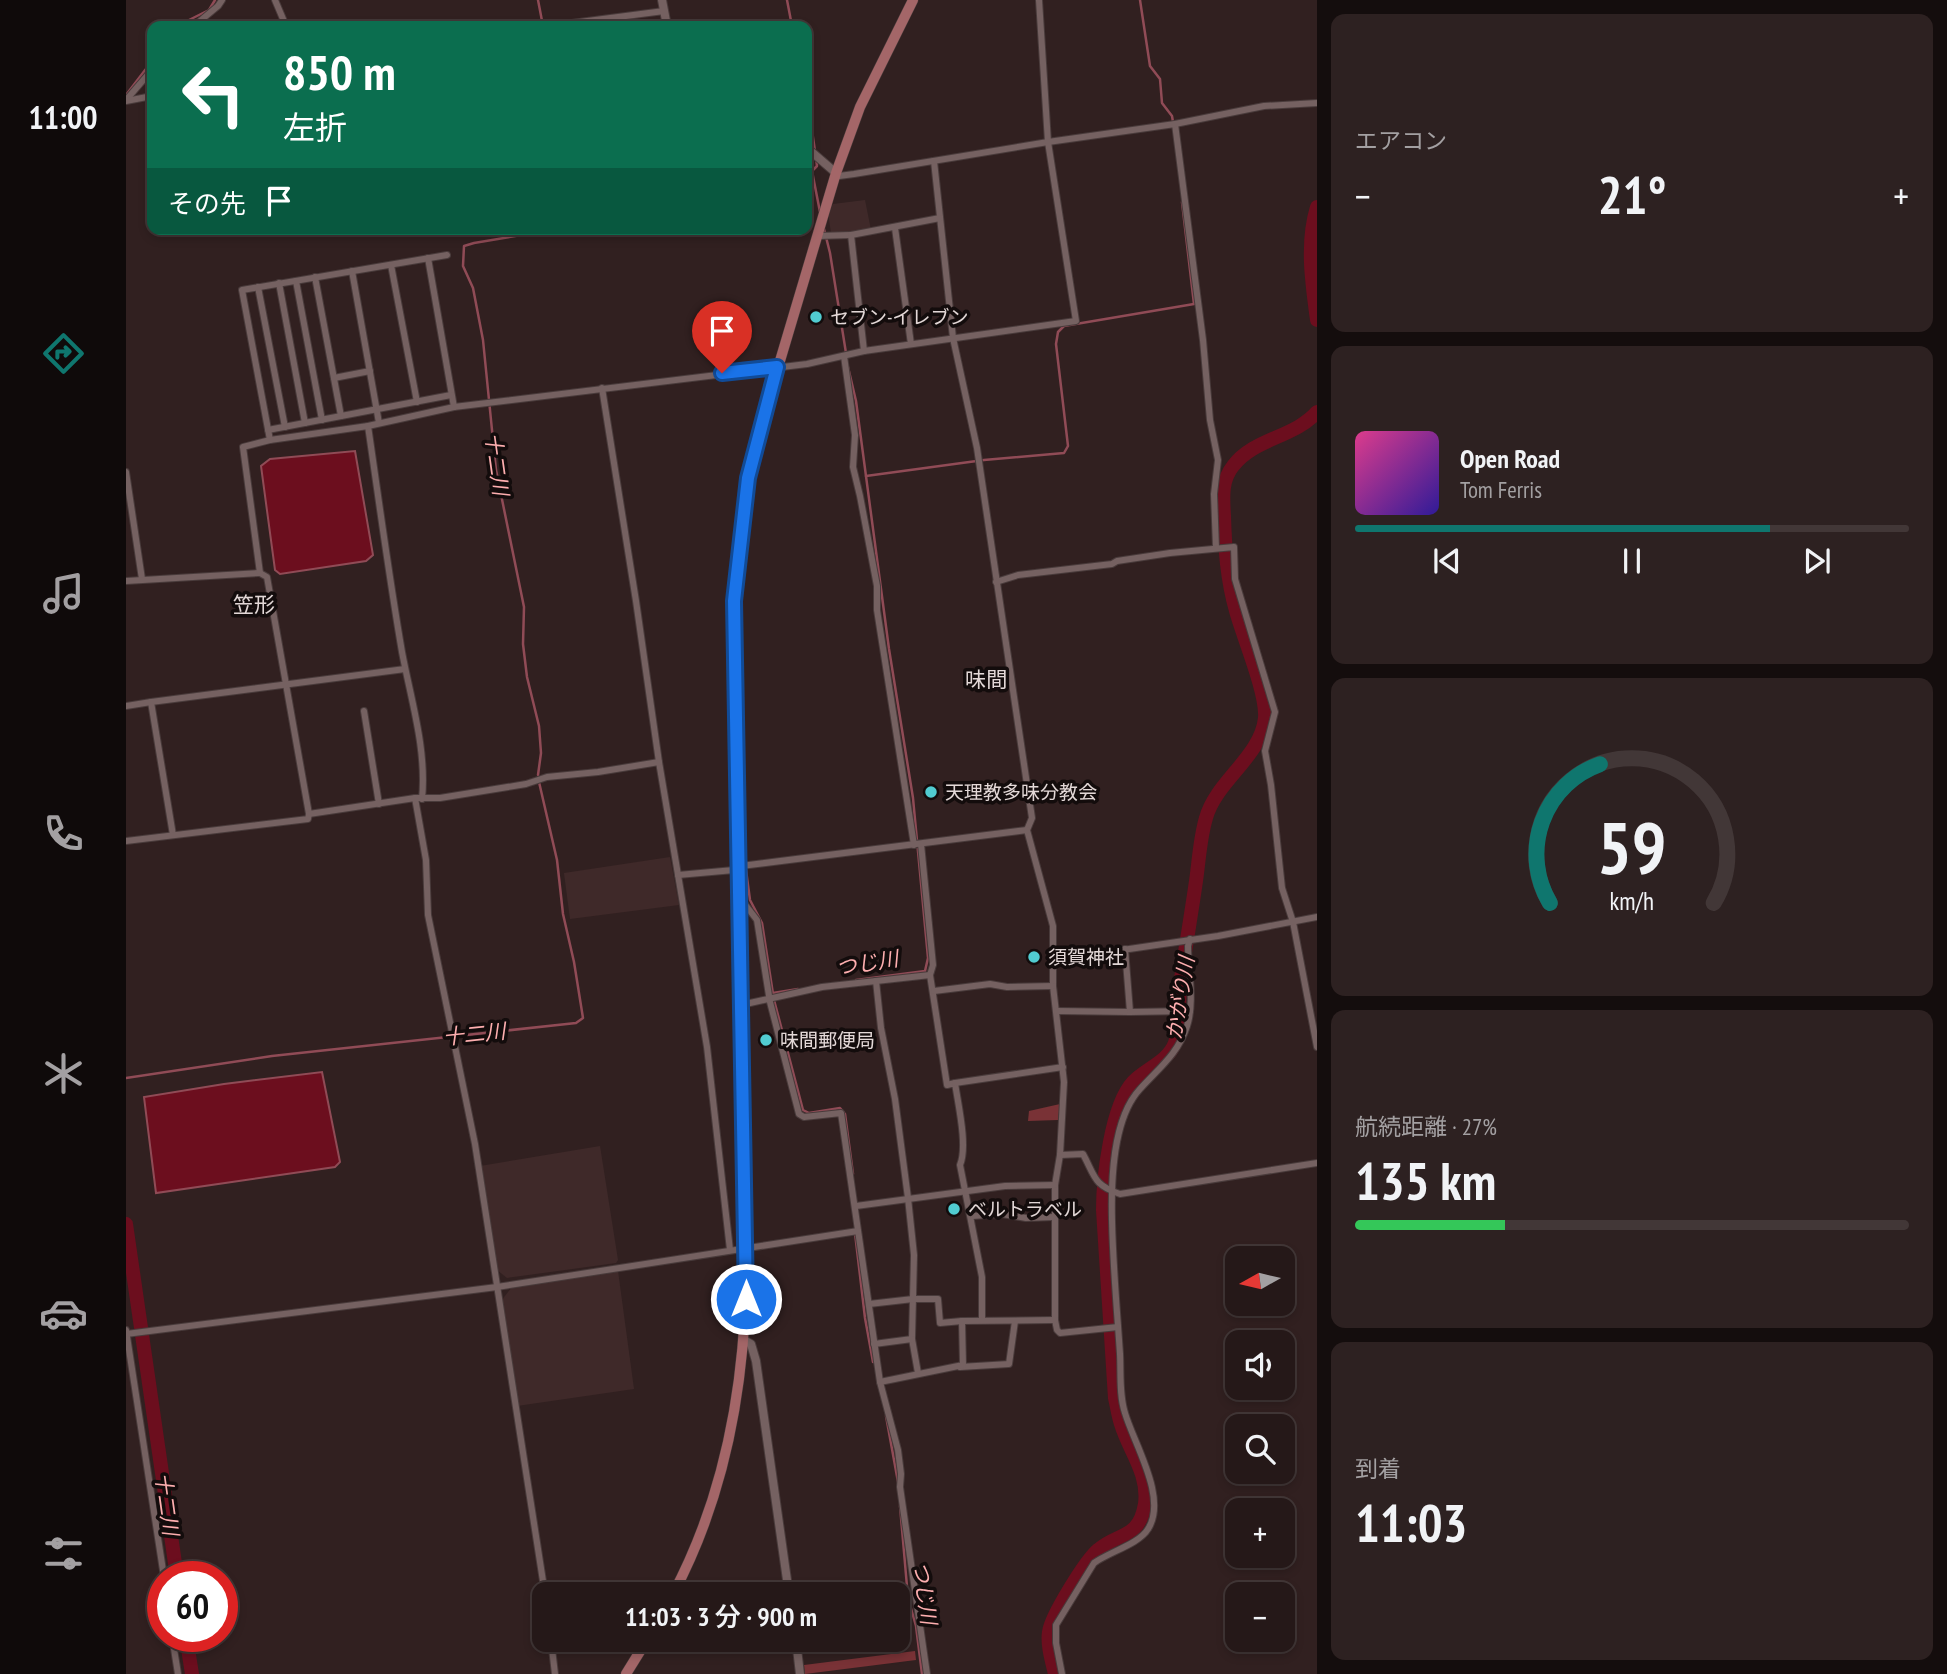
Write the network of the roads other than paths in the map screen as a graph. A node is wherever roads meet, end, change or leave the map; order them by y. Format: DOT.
graph roads {
  1 [pos="222,0"];
  2 [pos="275,0"];
  3 [pos="662,0"];
  4 [pos="913,0"];
  5 [pos="1039,0"];
  6 [pos="664,10"];
  7 [pos="200,21"];
  8 [pos="284,21"];
  9 [pos="585,21"];
  10 [pos="666,21"];
  11 [pos="147,76"];
  12 [pos="147,97"];
  13 [pos="126,100"];
  14 [pos="1317,103"];
  15 [pos="1175,124"];
  16 [pos="1048,142"];
  17 [pos="812,152"];
  18 [pos="934,161"];
  19 [pos="836,173"];
  20 [pos="940,218"];
  21 [pos="895,228"];
  22 [pos="851,235"];
  23 [pos="824,237"];
  24 [pos="447,255"];
  25 [pos="428,258"];
  26 [pos="391,265"];
  27 [pos="352,271"];
  28 [pos="315,277"];
  29 [pos="296,281"];
  30 [pos="279,284"];
  31 [pos="258,287"];
  32 [pos="953,338"];
  33 [pos="911,344"];
  34 [pos="864,351"];
  35 [pos="844,356"];
  36 [pos="777,367"];
  37 [pos="370,371"];
  38 [pos="334,378"];
  39 [pos="602,388"];
  40 [pos="451,395"];
  41 [pos="417,402"];
  42 [pos="454,407"];
  43 [pos="377,409"];
  44 [pos="341,416"];
  45 [pos="322,420"];
  46 [pos="305,423"];
  47 [pos="379,423"];
  48 [pos="368,426"];
  49 [pos="285,427"];
  50 [pos="268,430"];
  51 [pos="270,440"];
  52 [pos="126,472"];
  53 [pos="1216,548"];
  54 [pos="260,573"];
  55 [pos="142,579"];
  56 [pos="126,581"];
  57 [pos="996,582"];
  58 [pos="405,669"];
  59 [pos="285,684"];
  60 [pos="151,702"];
  61 [pos="126,706"];
  62 [pos="364,711"];
  63 [pos="659,762"];
  64 [pos="418,799"];
  65 [pos="379,804"];
  66 [pos="309,814"];
  67 [pos="1027,830"];
  68 [pos="173,835"];
  69 [pos="126,841"];
  70 [pos="917,844"];
  71 [pos="738,868"];
  72 [pos="678,875"];
  73 [pos="738,897"];
  74 [pos="1317,916"];
  75 [pos="1293,922"];
  76 [pos="1190,939"];
  77 [pos="1125,949"];
  78 [pos="1054,960"];
  79 [pos="930,975"];
  80 [pos="876,981"];
  81 [pos="1053,986"];
  82 [pos="934,991"];
  83 [pos="769,999"];
  84 [pos="741,1005"];
  85 [pos="1057,1011"];
  86 [pos="1190,1011"];
  87 [pos="1130,1012"];
  88 [pos="1317,1047"];
  89 [pos="1063,1067"];
  90 [pos="955,1083"];
  91 [pos="1060,1155"];
  92 [pos="1317,1163"];
  93 [pos="1055,1185"];
  94 [pos="1113,1191"];
  95 [pos="965,1192"];
  96 [pos="908,1198"];
  97 [pos="856,1206"];
  98 [pos="972,1216"];
  99 [pos="1054,1217"];
  100 [pos="858,1231"];
  101 [pos="745,1248"];
  102 [pos="730,1250"];
  103 [pos="497,1287"];
  104 [pos="913,1299"];
  105 [pos="869,1304"];
  106 [pos="982,1320"];
  107 [pos="1055,1320"];
  108 [pos="962,1321"];
  109 [pos="1015,1321"];
  110 [pos="1118,1327"];
  111 [pos="126,1332"];
  112 [pos="912,1339"];
  113 [pos="744,1340"];
  114 [pos="874,1344"];
  115 [pos="957,1367"];
  116 [pos="918,1373"];
  117 [pos="880,1382"];
  118 [pos="162,1561"];
  119 [pos="543,1582"];
  120 [pos="678,1582"];
  121 [pos="787,1582"];
  122 [pos="175,1652"];
  123 [pos="552,1652"];
  124 [pos="640,1652"];
  125 [pos="797,1652"];
  126 [pos="178,1674"];
  127 [pos="555,1674"];
  128 [pos="626,1674"];
  129 [pos="800,1674"];
  130 [pos="927,1674"];
  131 [pos="1062,1674"];
  1 -- 7 [label="street"];
  2 -- 8 [label="street"];
  3 -- 6 [label="street"];
  4 -- 19 [label="main road"];
  5 -- 16 [label="street"];
  6 -- 9 [label="street"];
  6 -- 10 [label="street"];
  11 -- 13 [label="street"];
  12 -- 13 [label="street"];
  14 -- 15 [label="street"];
  15 -- 16 [label="street"];
  15 -- 53 [label="street"];
  16 -- 18 [label="street"];
  16 -- 32 [label="street"];
  17 -- 19 [label="street"];
  18 -- 19 [label="street"];
  18 -- 20 [label="street"];
  19 -- 23 [label="main road"];
  20 -- 21 [label="street"];
  20 -- 32 [label="street"];
  21 -- 22 [label="street"];
  21 -- 33 [label="street"];
  22 -- 23 [label="street"];
  22 -- 34 [label="street"];
  23 -- 36 [label="main road"];
  24 -- 25 [label="street"];
  25 -- 26 [label="street"];
  25 -- 40 [label="street"];
  26 -- 27 [label="street"];
  26 -- 41 [label="street"];
  27 -- 28 [label="street"];
  27 -- 37 [label="street"];
  28 -- 29 [label="street"];
  28 -- 38 [label="street"];
  29 -- 30 [label="street"];
  29 -- 45 [label="street"];
  30 -- 31 [label="street"];
  30 -- 46 [label="street"];
  31 -- 49 [label="street"];
  31 -- 50 [label="street"];
  32 -- 33 [label="street"];
  32 -- 57 [label="street"];
  33 -- 34 [label="street"];
  34 -- 35 [label="street"];
  35 -- 36 [label="street"];
  35 -- 70 [label="street"];
  36 -- 39 [label="street"];
  36 -- 71 [label="main road"];
  37 -- 38 [label="street"];
  37 -- 43 [label="street"];
  38 -- 44 [label="street"];
  39 -- 42 [label="street"];
  39 -- 63 [label="street"];
  40 -- 41 [label="street"];
  40 -- 42 [label="street"];
  41 -- 43 [label="street"];
  42 -- 47 [label="street"];
  43 -- 44 [label="street"];
  43 -- 47 [label="street"];
  44 -- 45 [label="street"];
  45 -- 46 [label="street"];
  46 -- 49 [label="street"];
  47 -- 48 [label="street"];
  48 -- 51 [label="street"];
  48 -- 58 [label="street"];
  49 -- 50 [label="street"];
  50 -- 51 [label="street"];
  51 -- 54 [label="street"];
  52 -- 55 [label="street"];
  53 -- 57 [label="street"];
  53 -- 75 [label="street"];
  54 -- 55 [label="street"];
  54 -- 59 [label="street"];
  55 -- 56 [label="street"];
  57 -- 67 [label="street"];
  58 -- 59 [label="street"];
  58 -- 64 [label="street"];
  59 -- 60 [label="street"];
  59 -- 66 [label="street"];
  60 -- 61 [label="street"];
  60 -- 68 [label="street"];
  62 -- 65 [label="street"];
  63 -- 64 [label="street"];
  63 -- 72 [label="street"];
  64 -- 65 [label="street"];
  64 -- 103 [label="street"];
  65 -- 66 [label="street"];
  66 -- 68 [label="street"];
  67 -- 70 [label="street"];
  67 -- 78 [label="street"];
  68 -- 69 [label="street"];
  70 -- 71 [label="street"];
  70 -- 79 [label="street"];
  71 -- 72 [label="street"];
  71 -- 73 [label="main road"];
  72 -- 102 [label="street"];
  73 -- 83 [label="street"];
  73 -- 84 [label="main road"];
  74 -- 75 [label="street"];
  75 -- 76 [label="street"];
  75 -- 88 [label="street"];
  76 -- 77 [label="street"];
  76 -- 86 [label="street"];
  77 -- 78 [label="street"];
  77 -- 87 [label="street"];
  78 -- 81 [label="street"];
  79 -- 80 [label="street"];
  79 -- 82 [label="street"];
  80 -- 83 [label="street"];
  80 -- 96 [label="street"];
  81 -- 82 [label="street"];
  81 -- 85 [label="street"];
  82 -- 90 [label="street"];
  83 -- 84 [label="street"];
  83 -- 97 [label="street"];
  84 -- 101 [label="main road"];
  85 -- 87 [label="street"];
  85 -- 89 [label="street"];
  86 -- 87 [label="street"];
  86 -- 94 [label="street"];
  89 -- 90 [label="street"];
  89 -- 91 [label="street"];
  90 -- 95 [label="street"];
  91 -- 93 [label="street"];
  91 -- 94 [label="street"];
  92 -- 94 [label="street"];
  93 -- 95 [label="street"];
  93 -- 99 [label="street"];
  94 -- 110 [label="street"];
  95 -- 96 [label="street"];
  95 -- 98 [label="street"];
  96 -- 97 [label="street"];
  96 -- 104 [label="street"];
  97 -- 100 [label="street"];
  98 -- 99 [label="street"];
  98 -- 106 [label="street"];
  99 -- 107 [label="street"];
  100 -- 101 [label="street"];
  100 -- 105 [label="street"];
  101 -- 102 [label="street"];
  101 -- 113 [label="main road"];
  102 -- 103 [label="street"];
  103 -- 111 [label="street"];
  103 -- 119 [label="street"];
  104 -- 105 [label="street"];
  104 -- 108 [label="street"];
  104 -- 112 [label="street"];
  105 -- 114 [label="street"];
  106 -- 108 [label="street"];
  106 -- 109 [label="street"];
  107 -- 109 [label="street"];
  107 -- 110 [label="street"];
  108 -- 115 [label="street"];
  109 -- 115 [label="street"];
  110 -- 131 [label="street"];
  111 -- 118 [label="street"];
  112 -- 114 [label="street"];
  112 -- 116 [label="street"];
  113 -- 120 [label="main road"];
  113 -- 121 [label="street"];
  114 -- 117 [label="street"];
  115 -- 116 [label="street"];
  116 -- 117 [label="street"];
  117 -- 130 [label="street"];
  122 -- 126 [label="street"];
  123 -- 127 [label="street"];
  124 -- 128 [label="main road"];
  125 -- 129 [label="street"];
}
